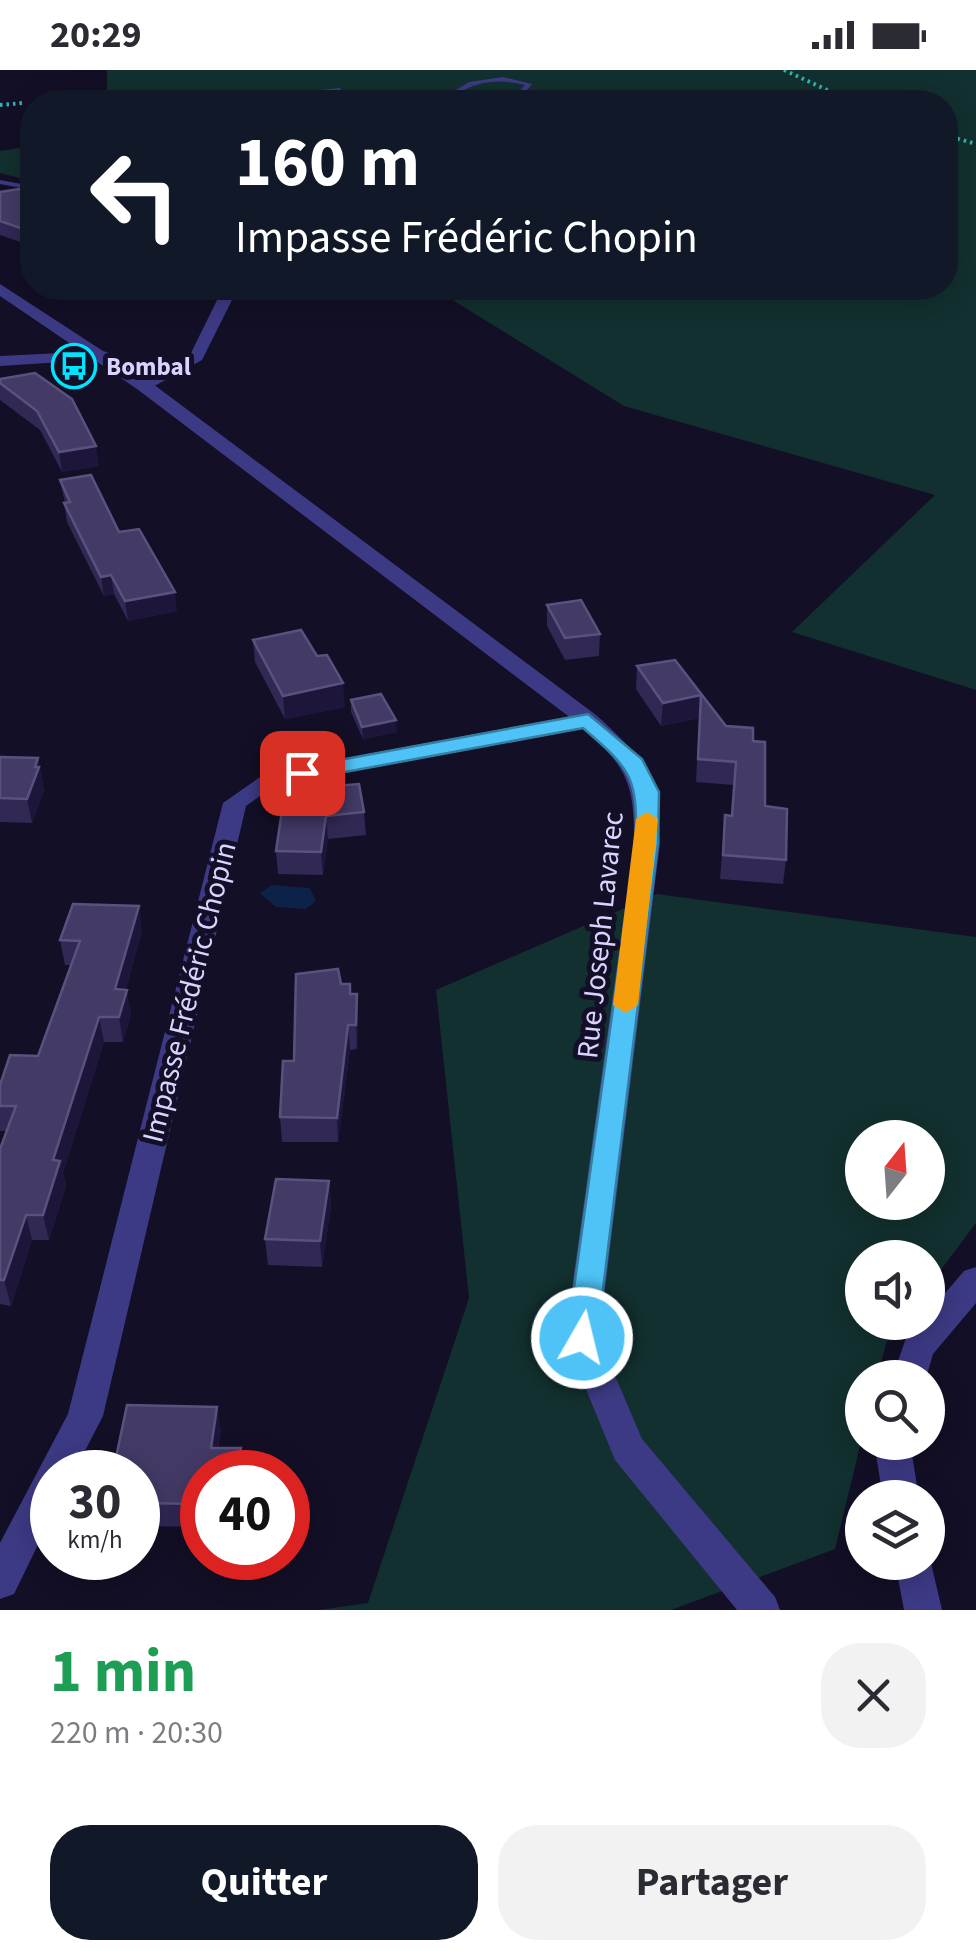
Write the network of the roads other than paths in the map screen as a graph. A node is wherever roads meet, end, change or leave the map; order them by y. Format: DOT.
graph roads {
  1 [pos="457,90"];
  2 [pos="524,90"];
  3 [pos="0,290"];
  4 [pos="226,300"];
  5 [pos="103,356"];
  6 [pos="0,361"];
  7 [pos="144,385"];
  8 [pos="588,720"];
  9 [pos="976,1280"];
  10 [pos="915,1360"];
  11 [pos="68,1450"];
  12 [pos="30,1523"];
  13 [pos="917,1580"];
  14 [pos="0,1581"];
  15 [pos="760,1610"];
  16 [pos="923,1610"];
  1 -- 2 [label="lane"];
  3 -- 5 [label="street, Rue Joseph Lavarec"];
  4 -- 7 [label="street"];
  5 -- 6 [label="street"];
  5 -- 7 [label="street, Rue Joseph Lavarec"];
  7 -- 8 [label="street, Rue Joseph Lavarec"];
  8 -- 11 [label="street, Impasse Frédéric Chopin"];
  8 -- 15 [label="street, Rue Joseph Lavarec"];
  9 -- 10 [label="street"];
  12 -- 14 [label="street"];
  13 -- 16 [label="street"];
}
